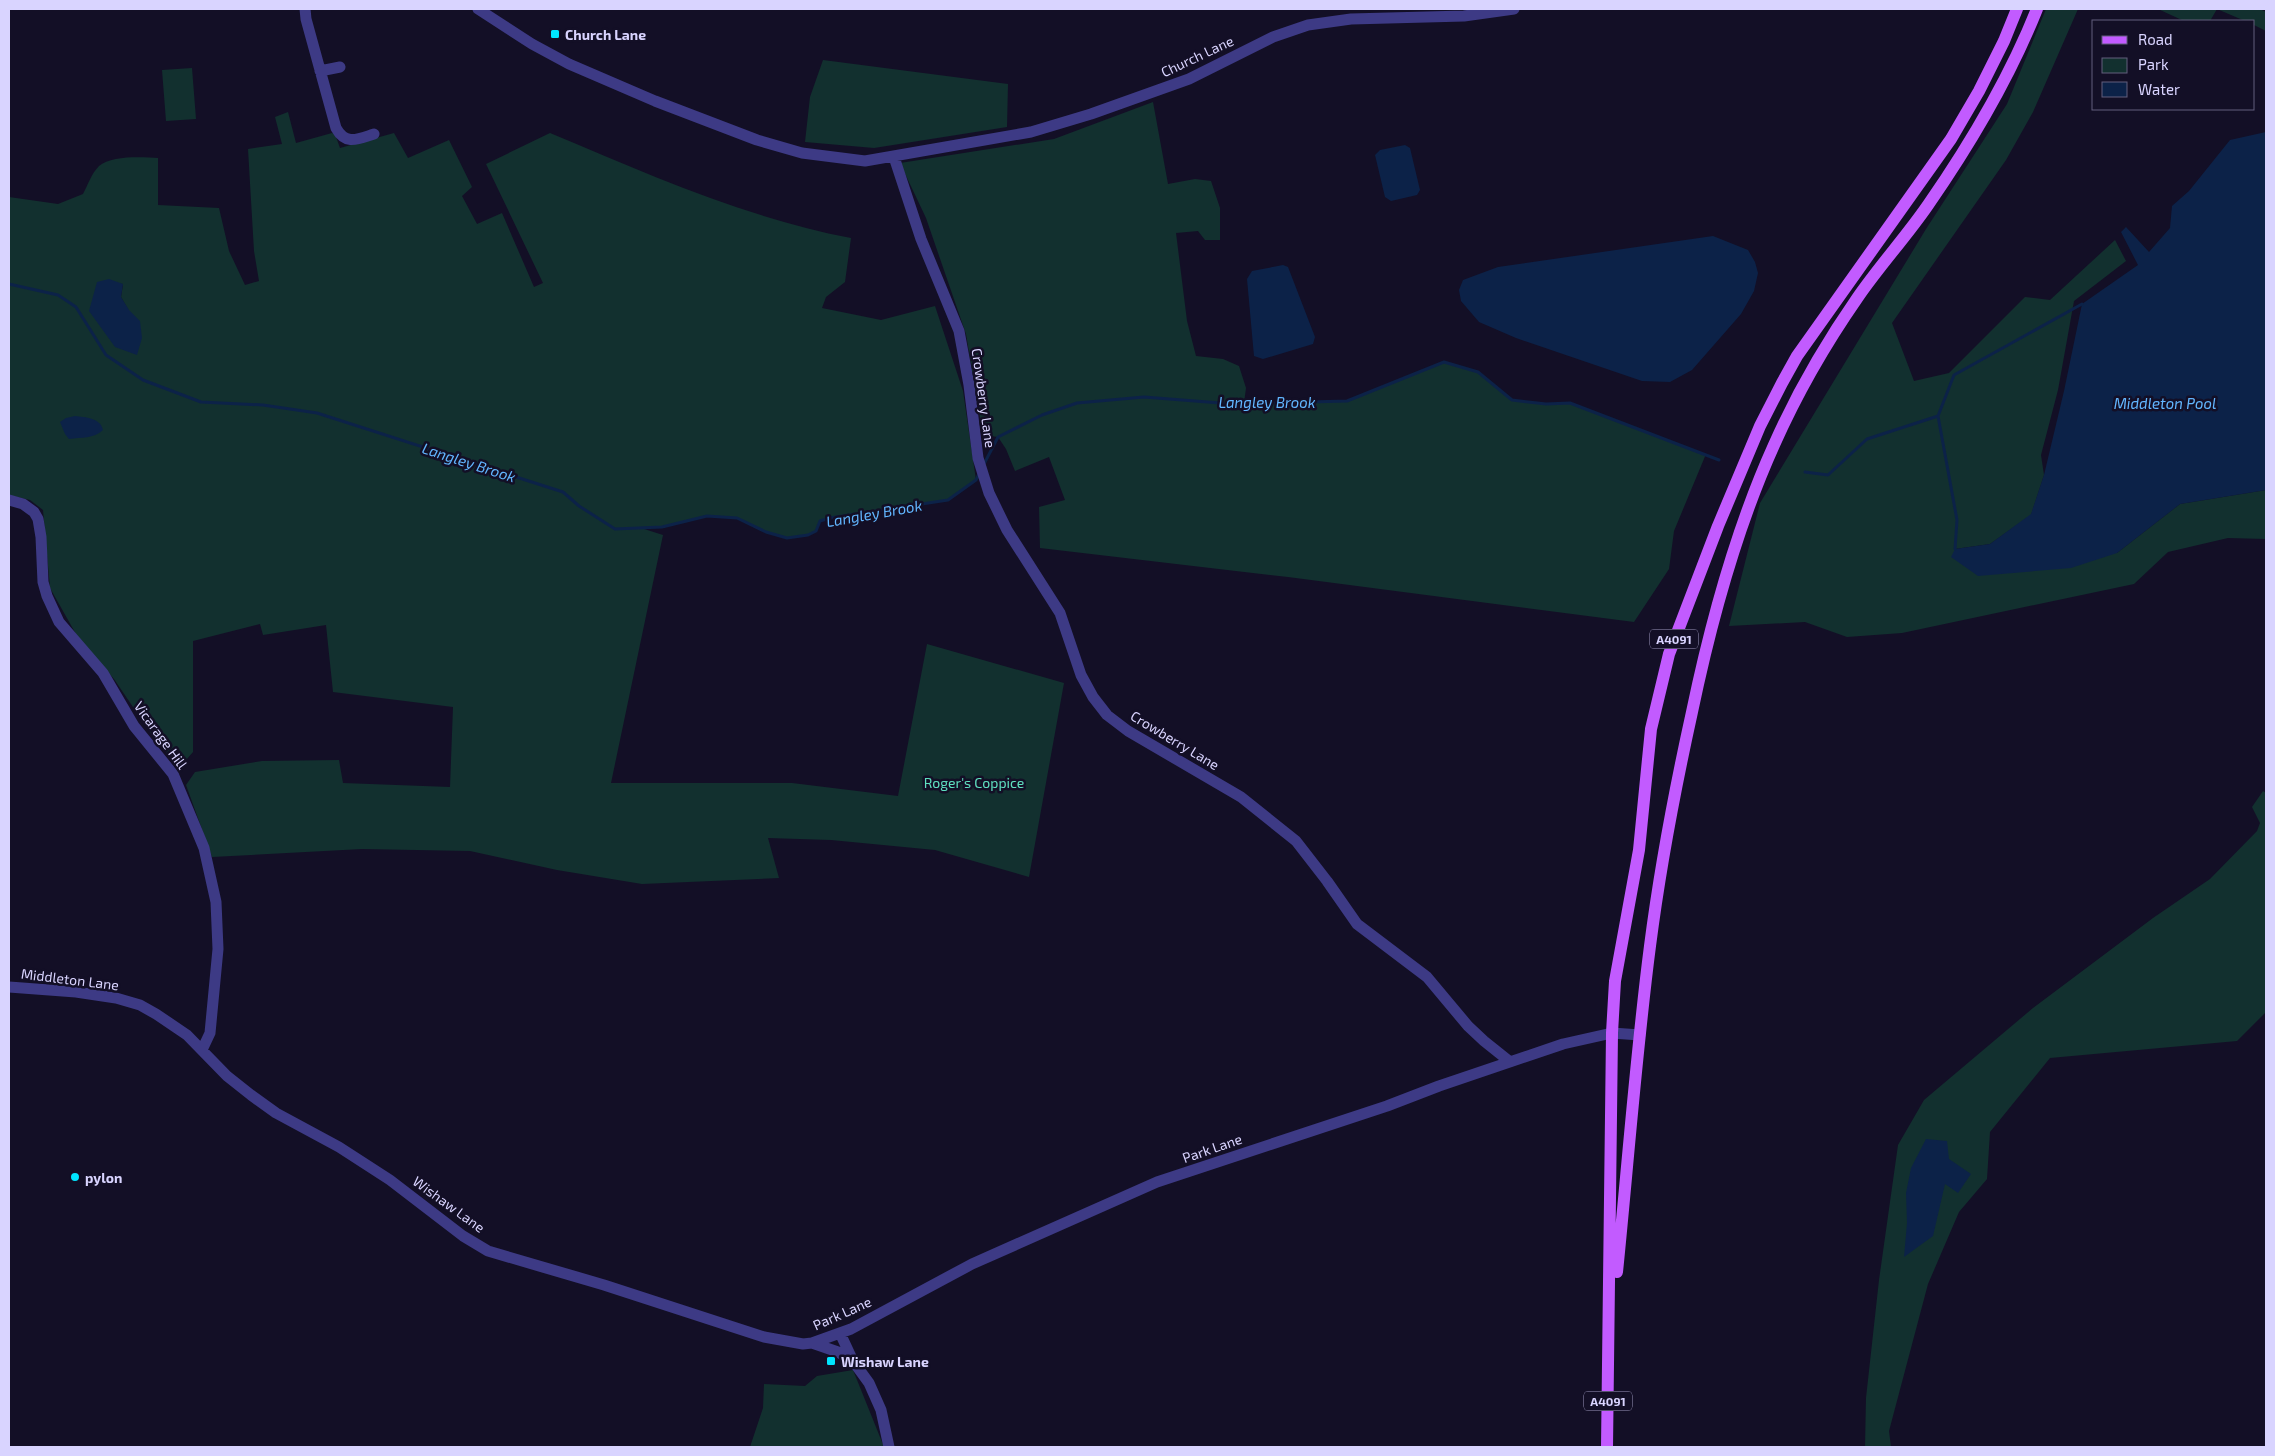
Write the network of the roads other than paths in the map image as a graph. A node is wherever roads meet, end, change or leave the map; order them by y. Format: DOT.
graph roads {
  1 [pos="305,9"];
  2 [pos="478,9"];
  3 [pos="1514,9"];
  4 [pos="2017,9"];
  5 [pos="2037,9"];
  6 [pos="340,67"];
  7 [pos="320,72"];
  8 [pos="374,134"];
  9 [pos="894,157"];
  10 [pos="9,500"];
  11 [pos="9,987"];
  12 [pos="1612,1033"];
  13 [pos="1640,1035"];
  14 [pos="202,1050"];
  15 [pos="1509,1061"];
  16 [pos="840,1333"];
  17 [pos="812,1343"];
  18 [pos="1609,1354"];
  19 [pos="853,1361"];
  20 [pos="889,1447"];
  21 [pos="1607,1447"];
  1 -- 7 [label="street"];
  2 -- 9 [label="street, Church Lane"];
  3 -- 9 [label="street, Church Lane"];
  4 -- 12 [label="main road, A4091"];
  5 -- 13 [label="main road, A4091"];
  6 -- 7 [label="street"];
  7 -- 8 [label="street"];
  9 -- 15 [label="street, Crowberry Lane"];
  10 -- 14 [label="street, Vicarage Hill"];
  11 -- 14 [label="street, Middleton Lane"];
  12 -- 13 [label="street, Park Lane"];
  12 -- 15 [label="street, Park Lane"];
  12 -- 18 [label="main road, A4091"];
  13 -- 18 [label="main road, A4091"];
  14 -- 17 [label="street, Wishaw Lane"];
  15 -- 16 [label="street, Park Lane"];
  16 -- 17 [label="street, Park Lane"];
  16 -- 19 [label="street, Wishaw Lane"];
  17 -- 19 [label="street, Wishaw Lane"];
  18 -- 21 [label="main road, A4091"];
  19 -- 20 [label="street, Wishaw Lane"];
}
